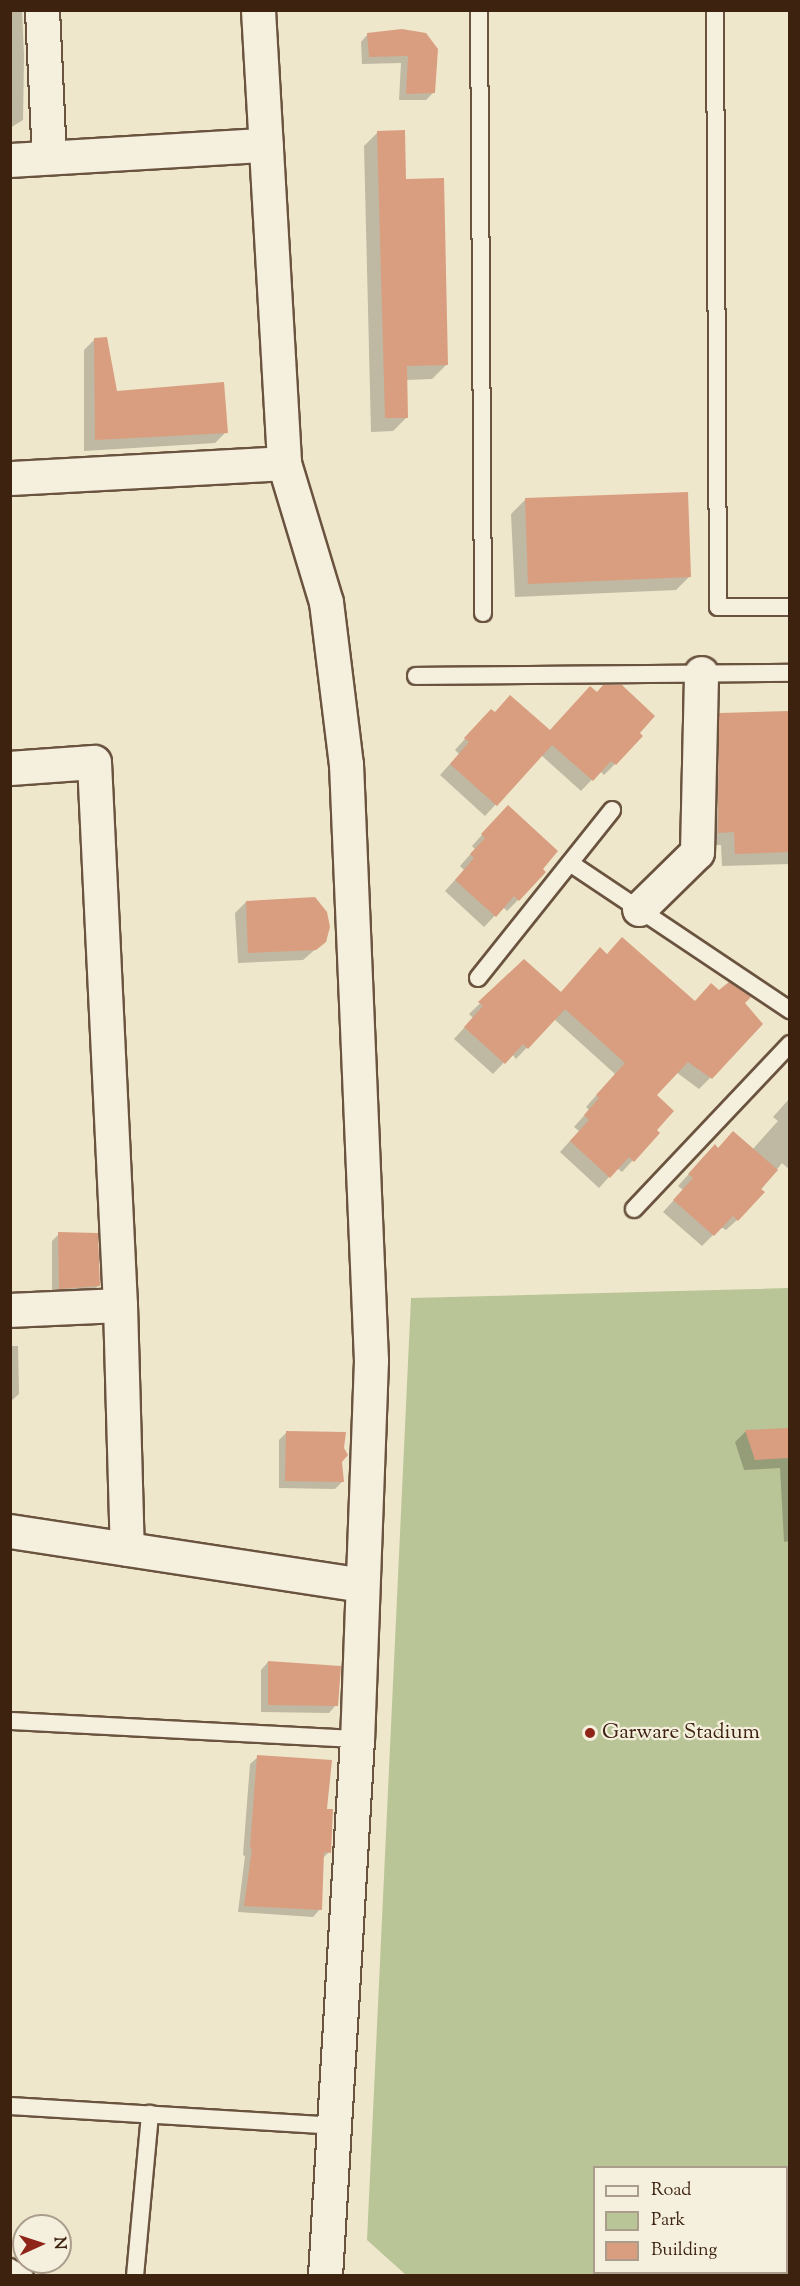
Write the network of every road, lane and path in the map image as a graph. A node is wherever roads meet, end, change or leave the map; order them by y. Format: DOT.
graph roads {
  1 [pos="42,10"];
  2 [pos="258,10"];
  3 [pos="479,10"];
  4 [pos="715,10"];
  5 [pos="266,145"];
  6 [pos="49,157"];
  7 [pos="10,160"];
  8 [pos="284,463"];
  9 [pos="10,478"];
  10 [pos="789,607"];
  11 [pos="483,613"];
  12 [pos="701,673"];
  13 [pos="789,673"];
  14 [pos="416,676"];
  15 [pos="10,768"];
  16 [pos="612,810"];
  17 [pos="570,863"];
  18 [pos="639,909"];
  19 [pos="478,978"];
  20 [pos="789,1010"];
  21 [pos="789,1044"];
  22 [pos="634,1209"];
  23 [pos="120,1305"];
  24 [pos="10,1310"];
  25 [pos="10,1531"];
  26 [pos="127,1549"];
  27 [pos="362,1585"];
  28 [pos="10,1721"];
  29 [pos="357,1739"];
  30 [pos="10,2106"];
  31 [pos="150,2114"];
  32 [pos="333,2126"];
  33 [pos="10,2267"];
  34 [pos="25,2276"];
  35 [pos="135,2276"];
  36 [pos="325,2276"];
  1 -- 6 [label="street"];
  2 -- 5 [label="street"];
  3 -- 11 [label="lane"];
  4 -- 10 [label="lane"];
  5 -- 6 [label="street"];
  5 -- 8 [label="street"];
  6 -- 7 [label="street"];
  8 -- 9 [label="street"];
  8 -- 27 [label="street"];
  12 -- 13 [label="lane"];
  12 -- 14 [label="lane"];
  12 -- 18 [label="street"];
  15 -- 23 [label="street"];
  16 -- 17 [label="lane"];
  17 -- 18 [label="lane"];
  17 -- 19 [label="lane"];
  18 -- 20 [label="lane"];
  21 -- 22 [label="lane"];
  23 -- 24 [label="street"];
  23 -- 26 [label="street"];
  25 -- 26 [label="street"];
  26 -- 27 [label="street"];
  27 -- 29 [label="street"];
  28 -- 29 [label="lane"];
  29 -- 32 [label="street"];
  30 -- 31 [label="lane"];
  31 -- 32 [label="lane"];
  31 -- 35 [label="lane"];
  32 -- 36 [label="street"];
  33 -- 34 [label="lane"];
}
